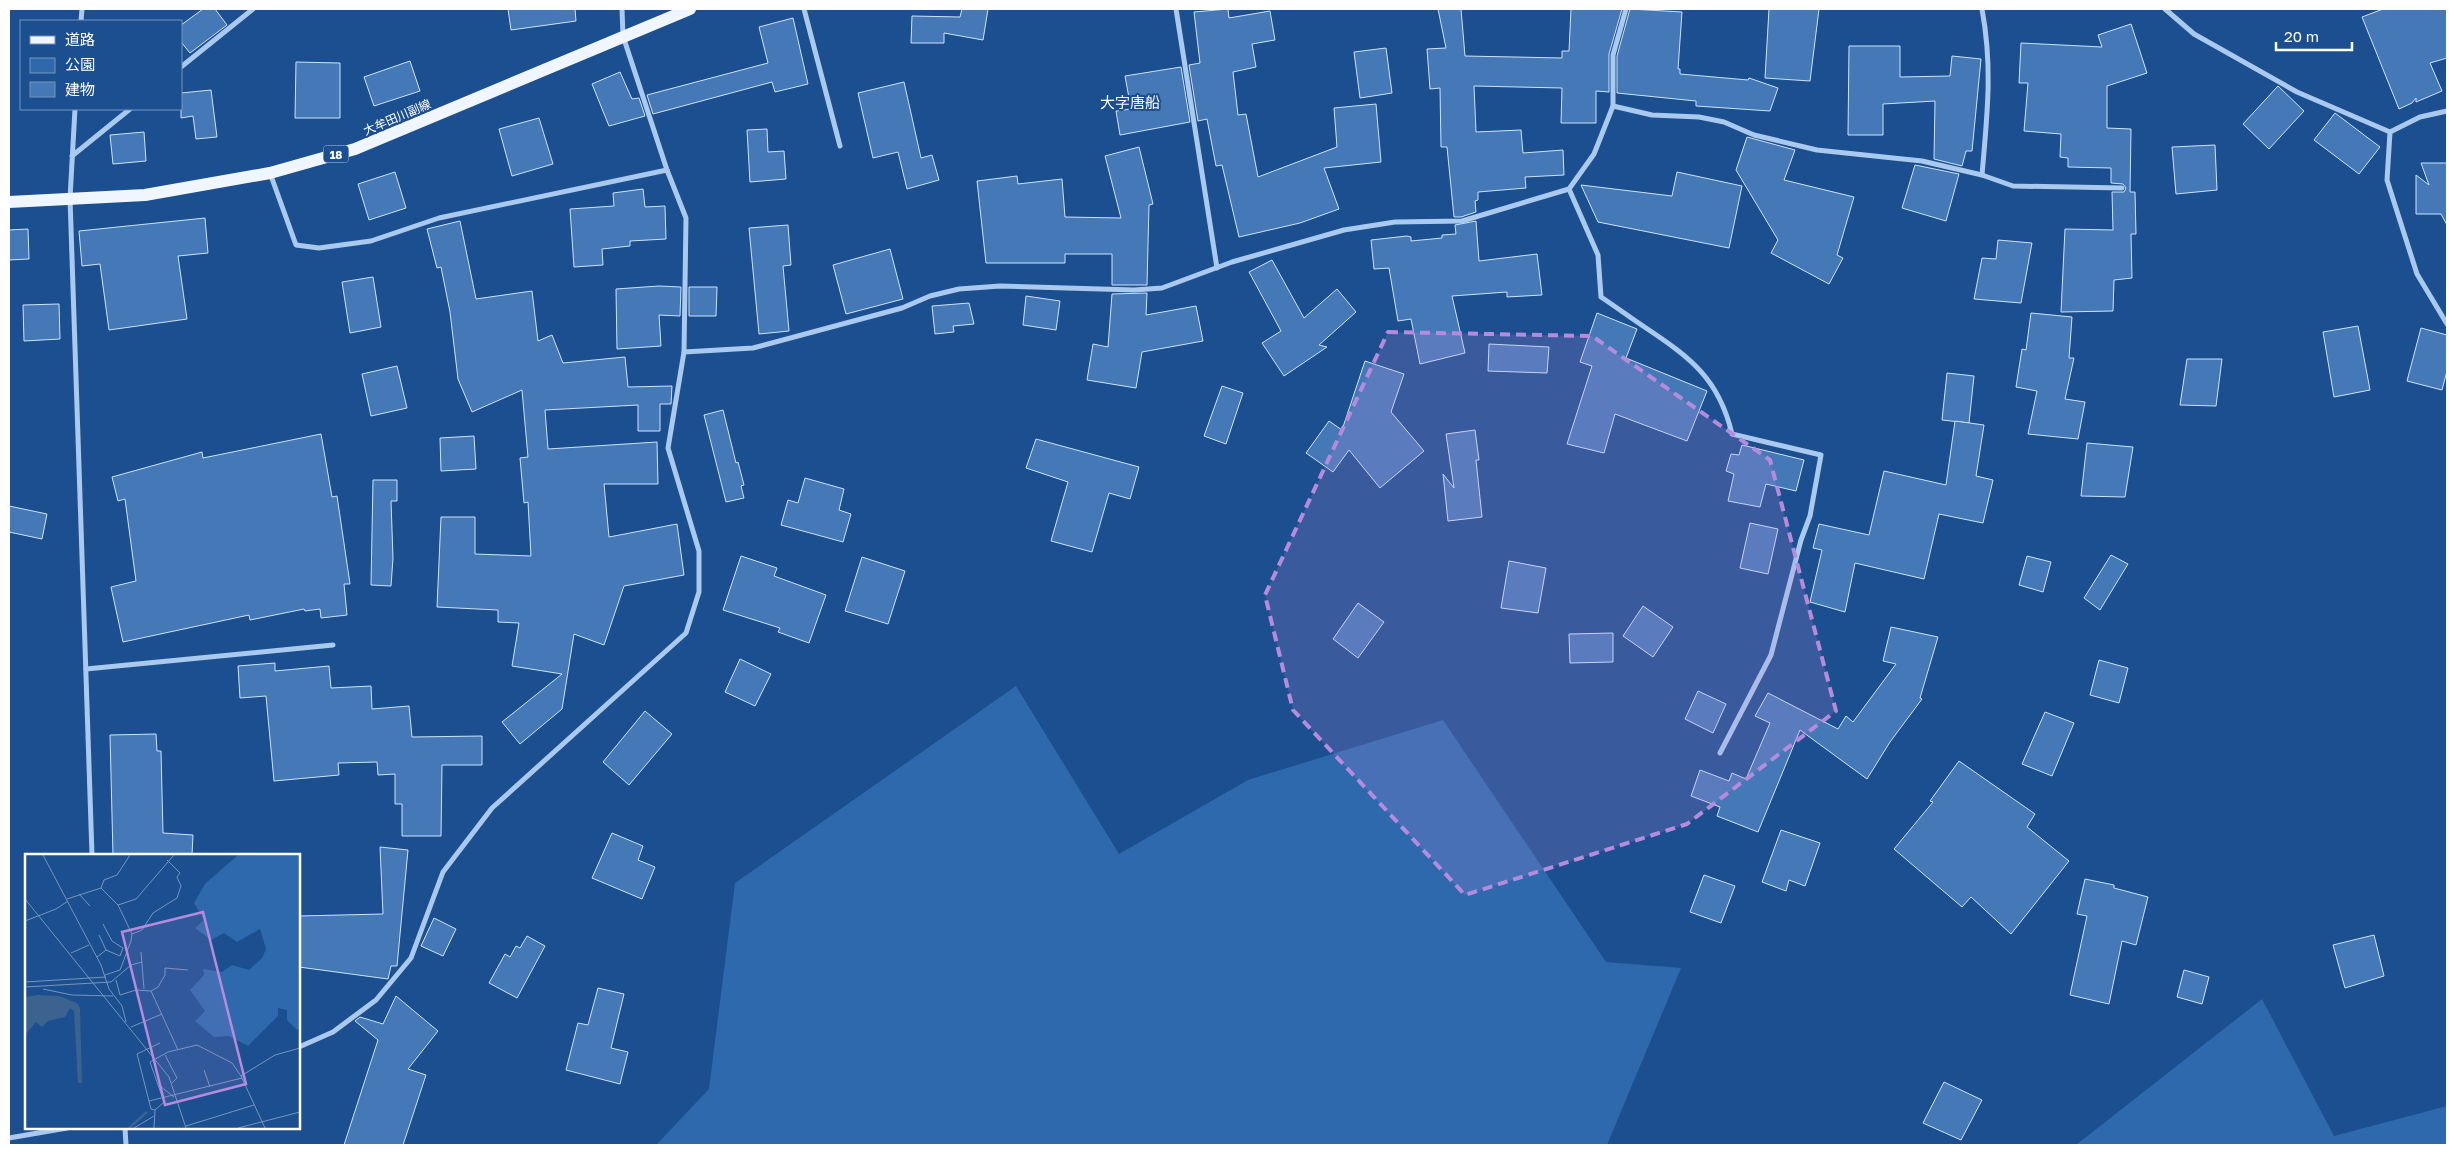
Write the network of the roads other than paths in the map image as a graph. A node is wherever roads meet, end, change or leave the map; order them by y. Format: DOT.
graph roads {
  1 [pos="253,9"];
  2 [pos="622,9"];
  3 [pos="690,9"];
  4 [pos="804,9"];
  5 [pos="1176,9"];
  6 [pos="1626,9"];
  7 [pos="1982,9"];
  8 [pos="2166,9"];
  9 [pos="623,36"];
  10 [pos="182,66"];
  11 [pos="1613,106"];
  12 [pos="75,110"];
  13 [pos="129,110"];
  14 [pos="2447,111"];
  15 [pos="2390,132"];
  16 [pos="840,146"];
  17 [pos="72,156"];
  18 [pos="667,170"];
  19 [pos="270,174"];
  20 [pos="1982,175"];
  21 [pos="2122,188"];
  22 [pos="1569,189"];
  23 [pos="70,198"];
  24 [pos="9,202"];
  25 [pos="1218,268"];
  26 [pos="2447,324"];
  27 [pos="684,352"];
  28 [pos="333,645"];
  29 [pos="86,669"];
  30 [pos="1720,753"];
  31 [pos="92,854"];
  32 [pos="300,1047"];
  33 [pos="61,1129"];
  34 [pos="125,1129"];
  35 [pos="9,1138"];
  36 [pos="126,1145"];
  1 -- 10 [label="street"];
  2 -- 9 [label="street"];
  3 -- 9 [label="main road, 大牟田川副線 / 18"];
  4 -- 16 [label="street"];
  5 -- 25 [label="street"];
  6 -- 11 [label="street"];
  7 -- 20 [label="street"];
  8 -- 15 [label="street"];
  9 -- 18 [label="street"];
  9 -- 19 [label="main road, 大牟田川副線 / 18"];
  11 -- 20 [label="street"];
  11 -- 22 [label="street"];
  12 -- 17 [label="street"];
  13 -- 17 [label="street"];
  14 -- 15 [label="street"];
  15 -- 26 [label="street"];
  17 -- 23 [label="street"];
  18 -- 19 [label="street"];
  18 -- 27 [label="street"];
  19 -- 23 [label="main road, 大牟田川副線 / 18"];
  20 -- 21 [label="street"];
  22 -- 25 [label="street"];
  22 -- 30 [label="street"];
  23 -- 24 [label="main road, 大牟田川副線 / 18"];
  23 -- 29 [label="street"];
  25 -- 27 [label="street"];
  27 -- 32 [label="street"];
  28 -- 29 [label="street"];
  29 -- 31 [label="street"];
  33 -- 35 [label="street"];
  34 -- 36 [label="street"];
}
